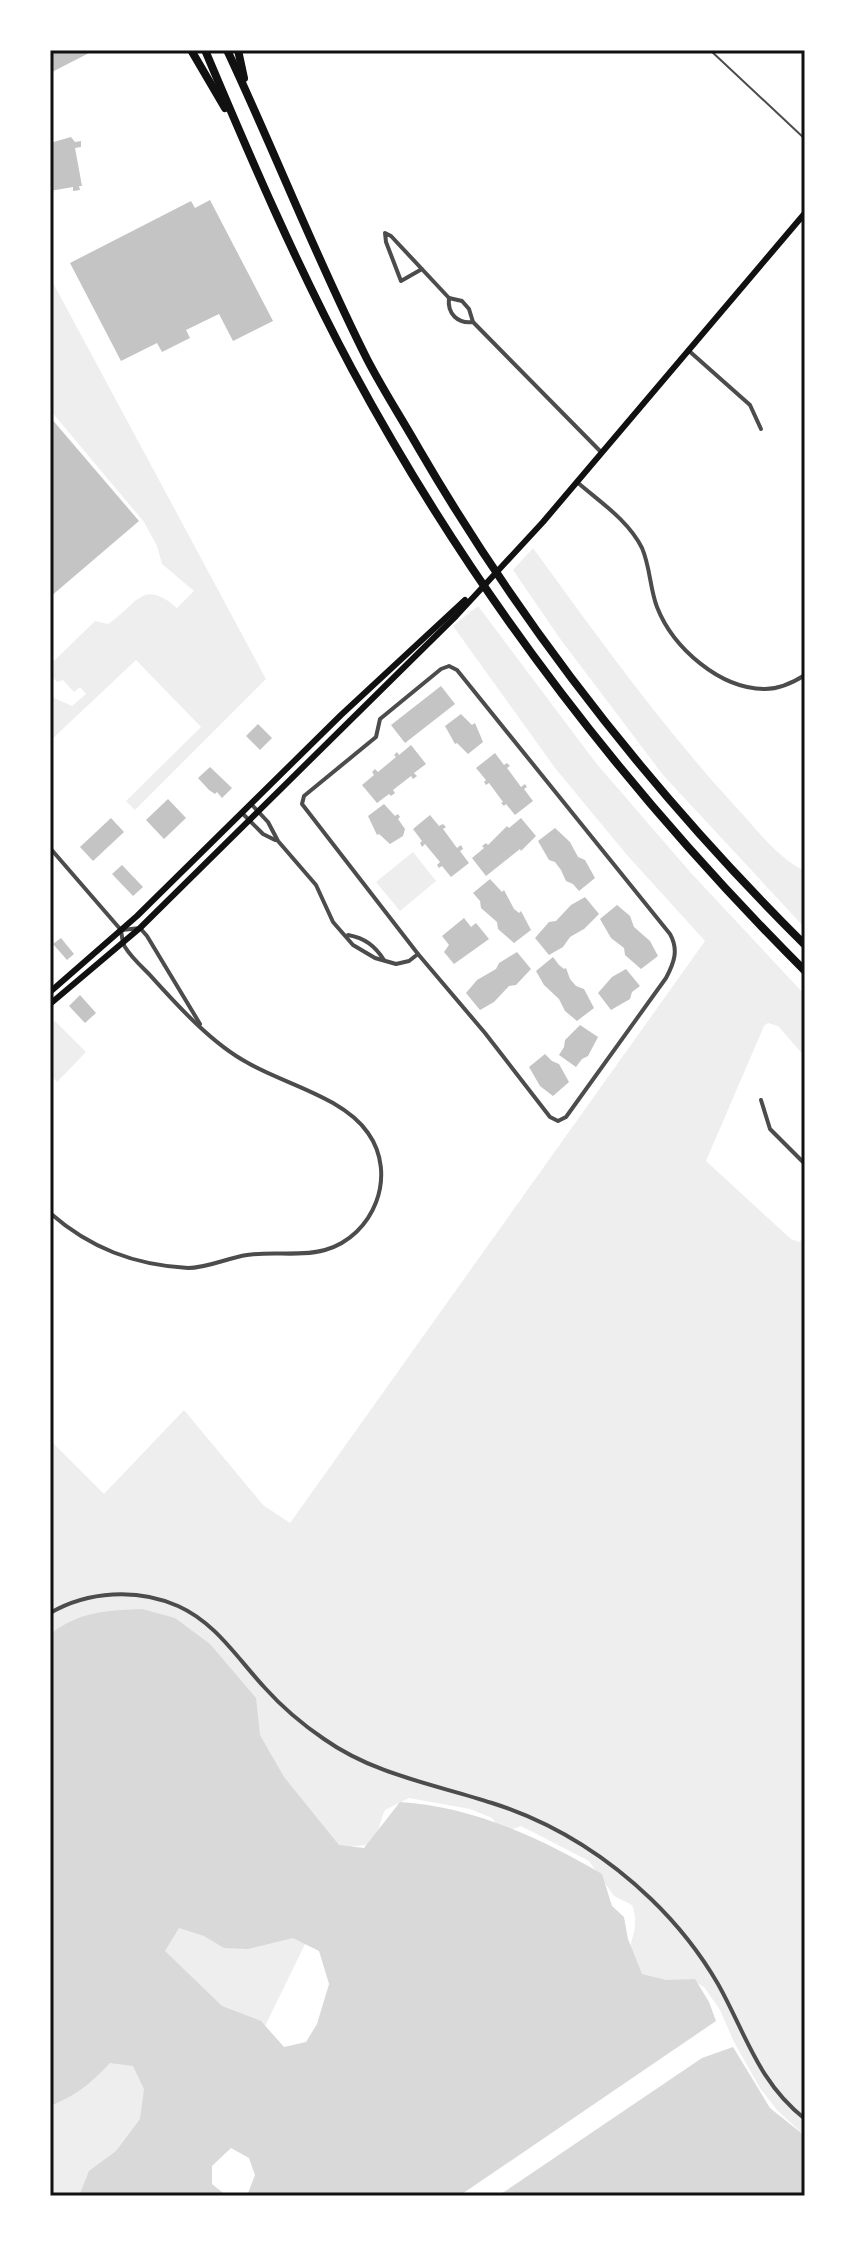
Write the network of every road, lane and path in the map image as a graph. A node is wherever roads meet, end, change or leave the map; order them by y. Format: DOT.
graph roads {
  1 [pos="191,50"];
  2 [pos="205,50"];
  3 [pos="227,50"];
  4 [pos="238,50"];
  5 [pos="710,50"];
  6 [pos="246,91"];
  7 [pos="238,128"];
  8 [pos="805,139"];
  9 [pos="805,213"];
  10 [pos="422,269"];
  11 [pos="449,298"];
  12 [pos="473,322"];
  13 [pos="688,350"];
  14 [pos="761,429"];
  15 [pos="602,453"];
  16 [pos="577,482"];
  17 [pos="474,593"];
  18 [pos="805,675"];
  19 [pos="252,805"];
  20 [pos="258,811"];
  21 [pos="243,814"];
  22 [pos="249,820"];
  23 [pos="278,841"];
  24 [pos="50,848"];
  25 [pos="140,928"];
  26 [pos="121,930"];
  27 [pos="346,935"];
  28 [pos="123,945"];
  29 [pos="805,945"];
  30 [pos="418,954"];
  31 [pos="384,960"];
  32 [pos="805,971"];
  33 [pos="50,992"];
  34 [pos="50,1004"];
  35 [pos="202,1026"];
  36 [pos="761,1100"];
  37 [pos="805,1164"];
  38 [pos="50,1213"];
  39 [pos="50,1613"];
  40 [pos="805,2119"];
  1 -- 7 [label="highway"];
  2 -- 7 [label="highway"];
  3 -- 6 [label="highway"];
  4 -- 6 [label="highway"];
  5 -- 8 [label="lane"];
  6 -- 29 [label="highway"];
  7 -- 32 [label="highway"];
  9 -- 13 [label="main road"];
  10 -- 10 [label="street"];
  10 -- 11 [label="street"];
  11 -- 12 [label="street"];
  11 -- 12 [label="street"];
  12 -- 15 [label="street"];
  13 -- 14 [label="street"];
  13 -- 15 [label="main road"];
  15 -- 16 [label="main road"];
  16 -- 17 [label="main road"];
  16 -- 18 [label="street"];
  17 -- 19 [label="main road"];
  17 -- 20 [label="main road"];
  19 -- 20 [label="street"];
  19 -- 21 [label="main road"];
  20 -- 22 [label="main road"];
  20 -- 23 [label="street"];
  21 -- 22 [label="street"];
  21 -- 26 [label="main road"];
  22 -- 23 [label="street"];
  22 -- 25 [label="main road"];
  23 -- 27 [label="street"];
  24 -- 26 [label="street"];
  25 -- 26 [label="street"];
  25 -- 28 [label="main road"];
  25 -- 35 [label="street"];
  26 -- 28 [label="street"];
  26 -- 33 [label="main road"];
  27 -- 31 [label="street"];
  27 -- 31 [label="street"];
  28 -- 34 [label="main road"];
  28 -- 35 [label="street"];
  30 -- 30 [label="street"];
  30 -- 31 [label="street"];
  35 -- 38 [label="street"];
  36 -- 37 [label="street"];
  39 -- 40 [label="street"];
}
